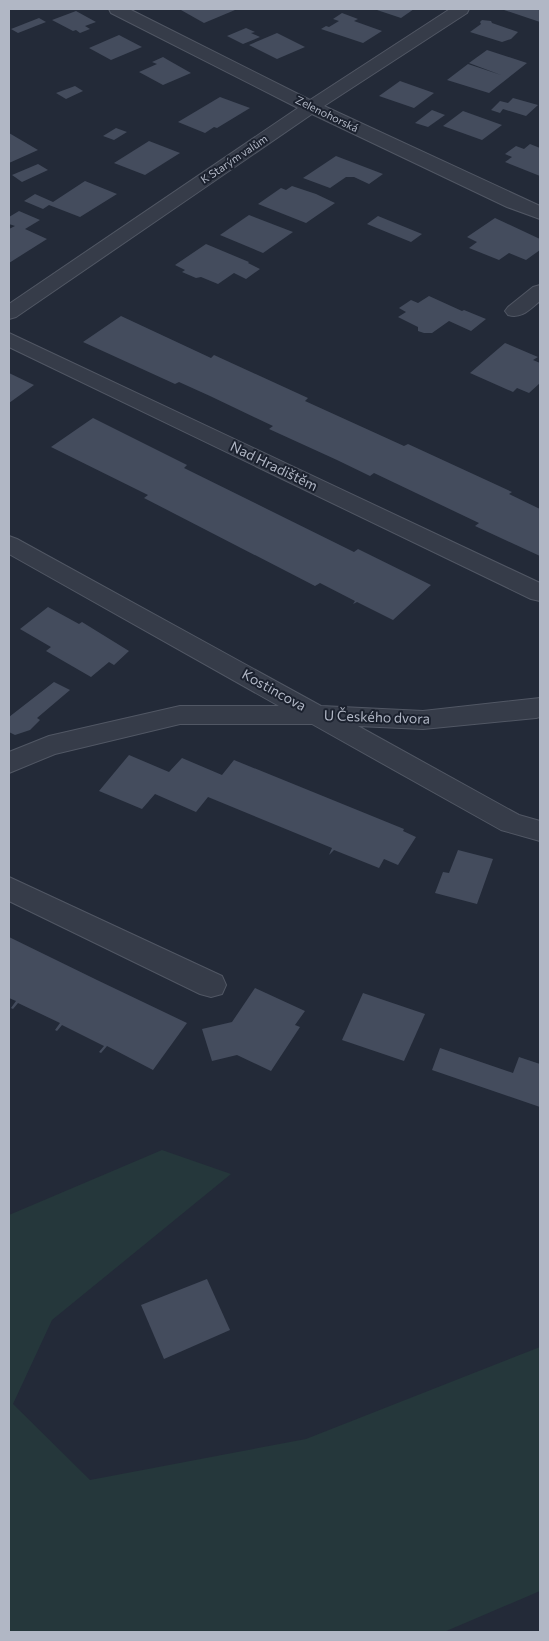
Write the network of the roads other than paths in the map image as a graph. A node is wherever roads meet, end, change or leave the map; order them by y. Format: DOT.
graph roads {
  1 [pos="117,9"];
  2 [pos="461,9"];
  3 [pos="311,107"];
  4 [pos="540,213"];
  5 [pos="540,291"];
  6 [pos="515,311"];
  7 [pos="9,313"];
  8 [pos="9,339"];
  9 [pos="9,544"];
  10 [pos="540,593"];
  11 [pos="540,706"];
  12 [pos="319,715"];
  13 [pos="9,763"];
  14 [pos="540,832"];
  15 [pos="9,888"];
  16 [pos="211,985"];
  1 -- 3 [label="street, Zelenohorská"];
  2 -- 3 [label="street, K Starým valům"];
  3 -- 4 [label="street, Zelenohorská"];
  3 -- 7 [label="street, K Starým valům"];
  5 -- 6 [label="street"];
  8 -- 10 [label="street, Nad Hradištěm"];
  9 -- 12 [label="street, Kostincova"];
  11 -- 12 [label="street, U Českého dvora"];
  12 -- 13 [label="street, U Českého dvora"];
  12 -- 14 [label="street, Kostincova"];
  15 -- 16 [label="street"];
}
